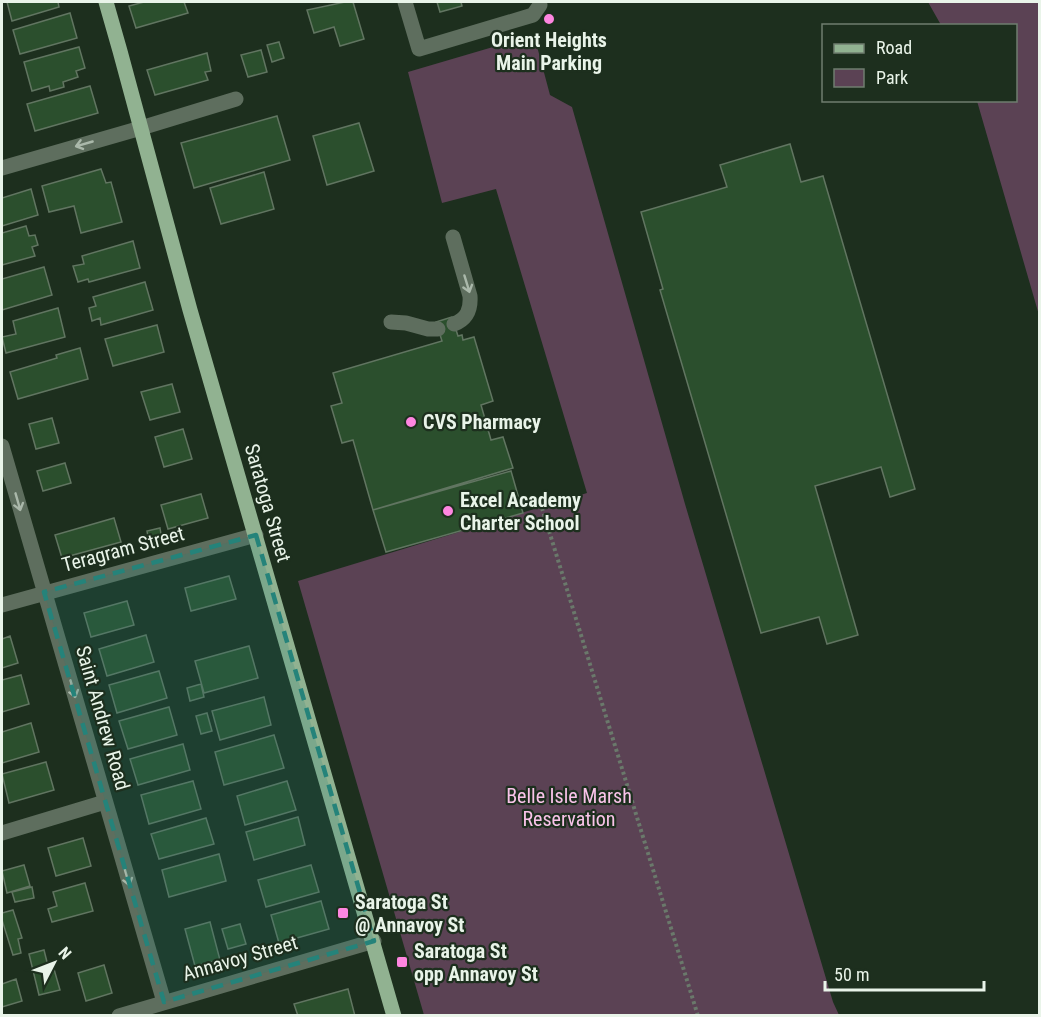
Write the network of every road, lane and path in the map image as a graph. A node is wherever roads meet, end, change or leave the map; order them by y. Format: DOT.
graph roads {
  1 [pos="105,2"];
  2 [pos="405,2"];
  3 [pos="536,10"];
  4 [pos="236,99"];
  5 [pos="141,128"];
  6 [pos="2,168"];
  7 [pos="453,237"];
  8 [pos="391,322"];
  9 [pos="454,324"];
  10 [pos="438,329"];
  11 [pos="2,446"];
  12 [pos="542,508"];
  13 [pos="256,535"];
  14 [pos="44,592"];
  15 [pos="2,605"];
  16 [pos="105,802"];
  17 [pos="2,833"];
  18 [pos="374,941"];
  19 [pos="164,1002"];
  20 [pos="119,1016"];
  21 [pos="394,1016"];
  22 [pos="698,1016"];
  1 -- 5 [label="main road, Saratoga Street"];
  2 -- 3 [label="street"];
  4 -- 5 [label="street"];
  5 -- 6 [label="street, one-way"];
  5 -- 13 [label="main road, Saratoga Street"];
  7 -- 9 [label="street, one-way"];
  8 -- 10 [label="street"];
  11 -- 14 [label="street, Saint Andrew Road, one-way"];
  12 -- 22 [label="path"];
  13 -- 14 [label="street, Teragram Street"];
  13 -- 18 [label="main road, Saratoga Street"];
  14 -- 15 [label="street, Teragram Street"];
  14 -- 16 [label="street, Saint Andrew Road, one-way"];
  16 -- 17 [label="street"];
  16 -- 19 [label="street, Saint Andrew Road, one-way"];
  18 -- 19 [label="street, Annavoy Street"];
  18 -- 21 [label="main road, Saratoga Street"];
  19 -- 20 [label="street, Annavoy Street"];
}
